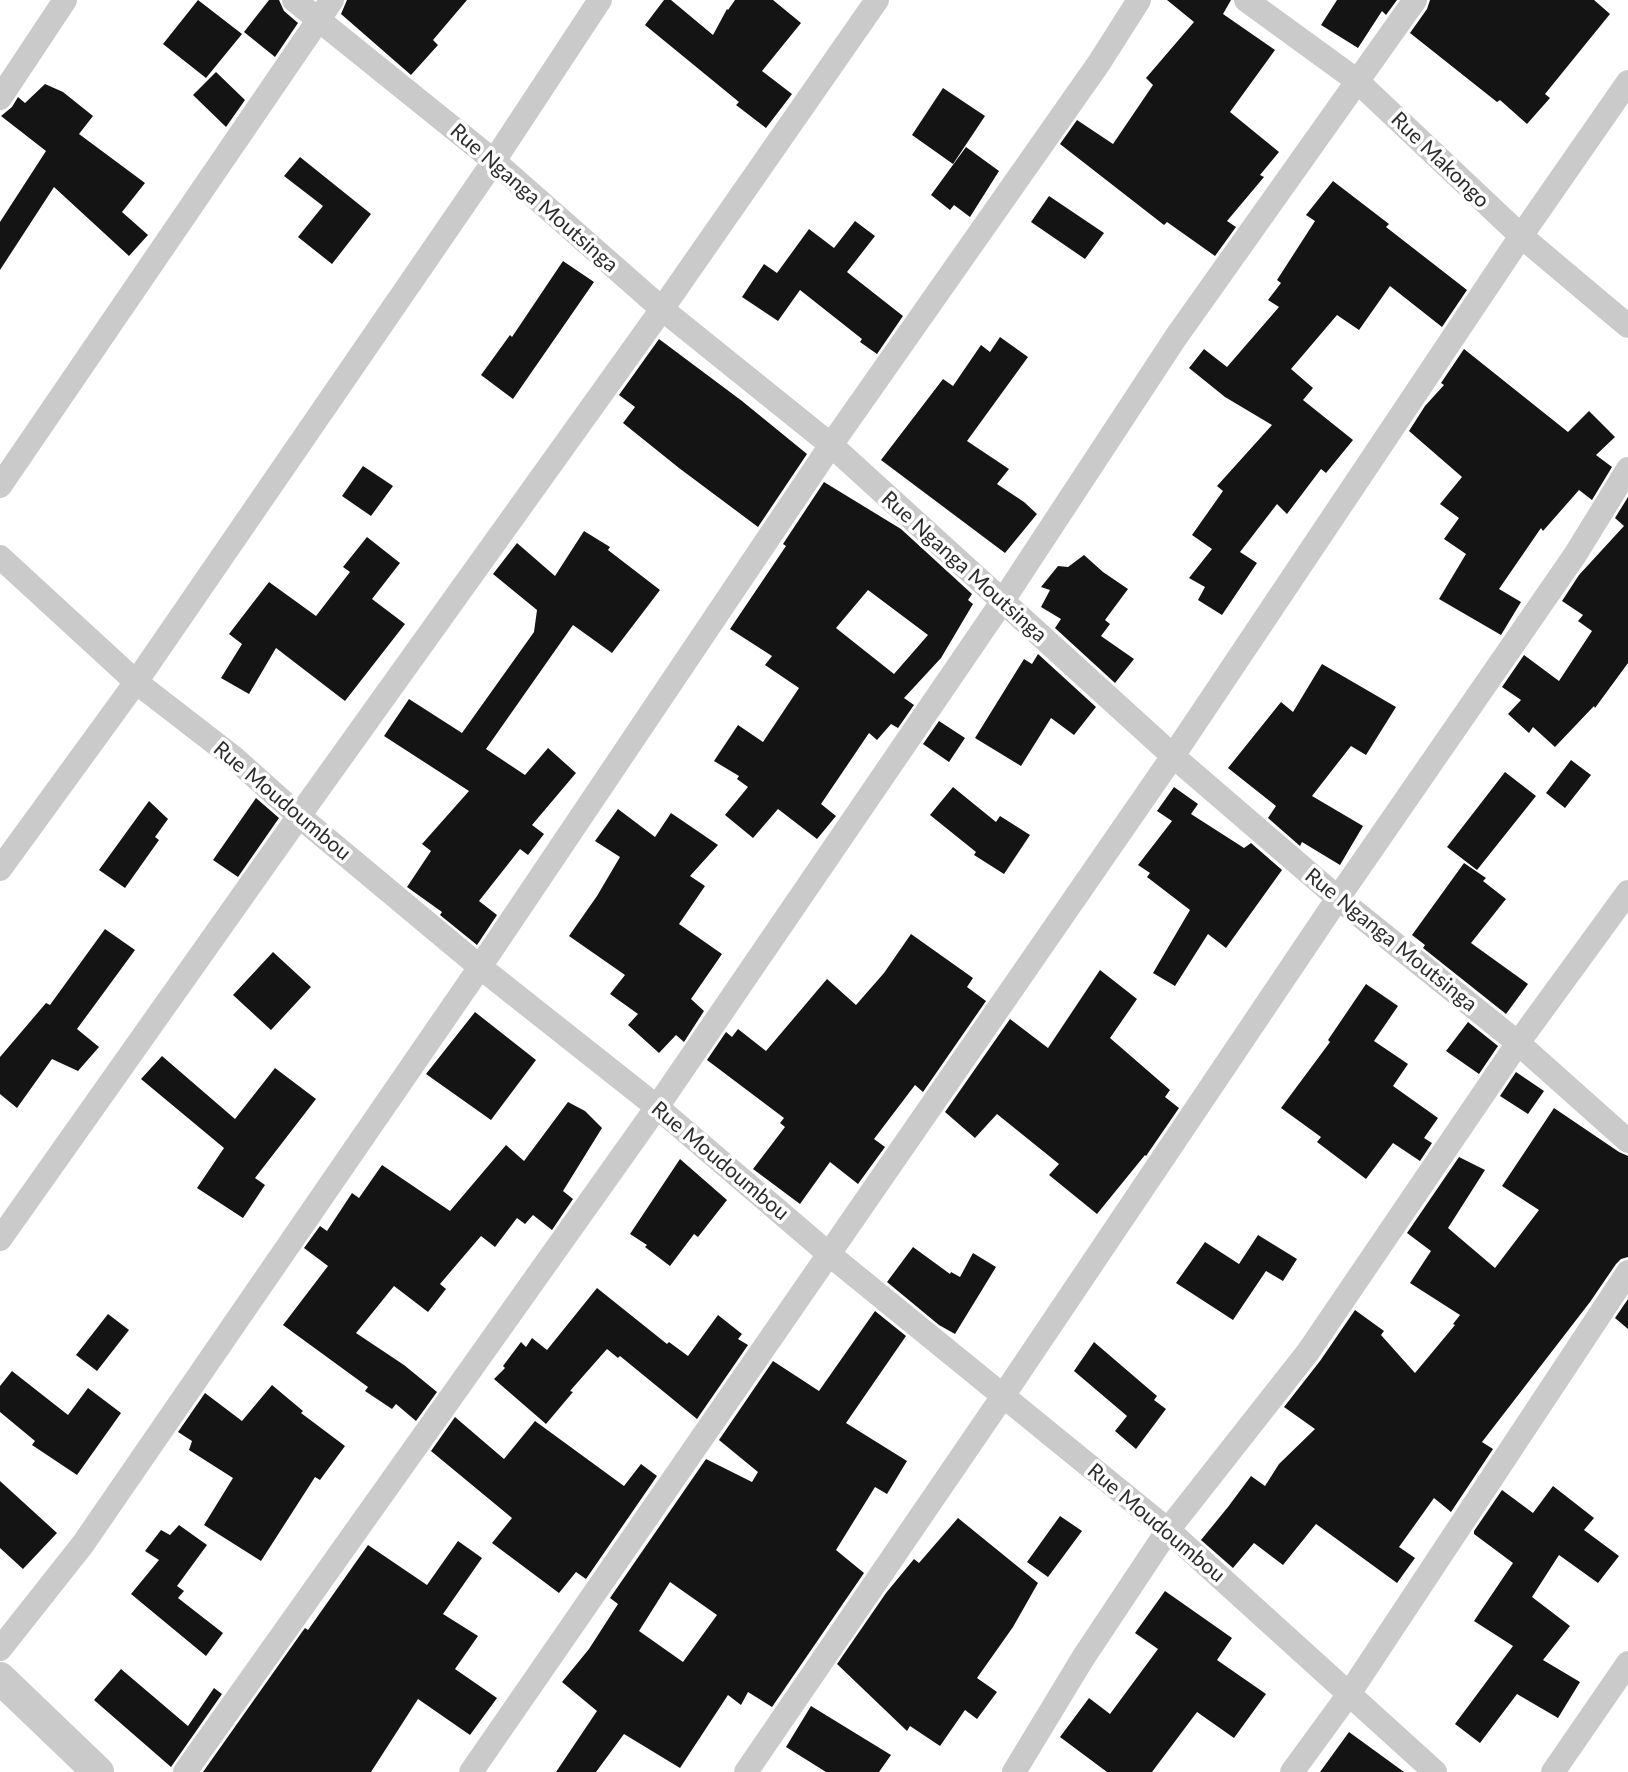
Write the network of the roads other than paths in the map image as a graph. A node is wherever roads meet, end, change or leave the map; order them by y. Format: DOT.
graph roads {
  1 [pos="65,0"];
  2 [pos="294,0"];
  3 [pos="600,0"];
  4 [pos="877,0"];
  5 [pos="1139,0"];
  6 [pos="1247,0"];
  7 [pos="1415,0"];
  8 [pos="324,10"];
  9 [pos="1356,80"];
  10 [pos="1628,82"];
  11 [pos="0,98"];
  12 [pos="494,161"];
  13 [pos="1521,236"];
  14 [pos="663,309"];
  15 [pos="1628,326"];
  16 [pos="831,445"];
  17 [pos="1628,469"];
  18 [pos="0,486"];
  19 [pos="0,557"];
  20 [pos="1002,602"];
  21 [pos="136,682"];
  22 [pos="1173,756"];
  23 [pos="299,816"];
  24 [pos="0,869"];
  25 [pos="1628,892"];
  26 [pos="1338,898"];
  27 [pos="481,967"];
  28 [pos="1518,1043"];
  29 [pos="657,1107"];
  30 [pos="1628,1141"];
  31 [pos="0,1239"];
  32 [pos="830,1255"];
  33 [pos="1628,1272"];
  34 [pos="1003,1396"];
  35 [pos="1168,1530"];
  36 [pos="0,1649"];
  37 [pos="1628,1662"];
  38 [pos="0,1678"];
  39 [pos="1349,1694"];
  40 [pos="98,1772"];
  41 [pos="185,1772"];
  42 [pos="471,1772"];
  43 [pos="746,1772"];
  44 [pos="1014,1772"];
  45 [pos="1292,1772"];
  46 [pos="1435,1772"];
  47 [pos="1553,1772"];
  1 -- 11 [label="street"];
  2 -- 8 [label="street, Rue Nganga Moutsinga"];
  3 -- 12 [label="street"];
  4 -- 14 [label="street"];
  5 -- 16 [label="street"];
  6 -- 9 [label="street, Rue Makongo"];
  7 -- 9 [label="street"];
  8 -- 12 [label="street, Rue Nganga Moutsinga"];
  8 -- 18 [label="street"];
  9 -- 13 [label="street, Rue Makongo"];
  9 -- 20 [label="street"];
  10 -- 13 [label="street"];
  12 -- 14 [label="street, Rue Nganga Moutsinga"];
  12 -- 21 [label="street"];
  13 -- 15 [label="street, Rue Makongo"];
  13 -- 22 [label="street"];
  14 -- 16 [label="street, Rue Nganga Moutsinga"];
  14 -- 23 [label="street"];
  16 -- 20 [label="street, Rue Nganga Moutsinga"];
  16 -- 27 [label="street"];
  17 -- 26 [label="street"];
  19 -- 21 [label="street, Rue Moudoumbou"];
  20 -- 22 [label="street, Rue Nganga Moutsinga"];
  20 -- 29 [label="street"];
  21 -- 23 [label="street, Rue Moudoumbou"];
  21 -- 24 [label="street"];
  22 -- 26 [label="street, Rue Nganga Moutsinga"];
  22 -- 32 [label="street"];
  23 -- 27 [label="street, Rue Moudoumbou"];
  23 -- 31 [label="street"];
  25 -- 28 [label="street"];
  26 -- 28 [label="street, Rue Nganga Moutsinga"];
  26 -- 34 [label="street"];
  27 -- 29 [label="street, Rue Moudoumbou"];
  27 -- 36 [label="street"];
  28 -- 30 [label="street, Rue Nganga Moutsinga"];
  28 -- 35 [label="street"];
  29 -- 32 [label="street, Rue Moudoumbou"];
  29 -- 41 [label="street"];
  32 -- 34 [label="street, Rue Moudoumbou"];
  32 -- 42 [label="street"];
  33 -- 39 [label="street"];
  34 -- 35 [label="street, Rue Moudoumbou"];
  34 -- 43 [label="street"];
  35 -- 39 [label="street, Rue Moudoumbou"];
  35 -- 44 [label="street"];
  37 -- 47 [label="street"];
  38 -- 40 [label="street"];
  39 -- 45 [label="street"];
  39 -- 46 [label="street, Rue Moudoumbou"];
}
